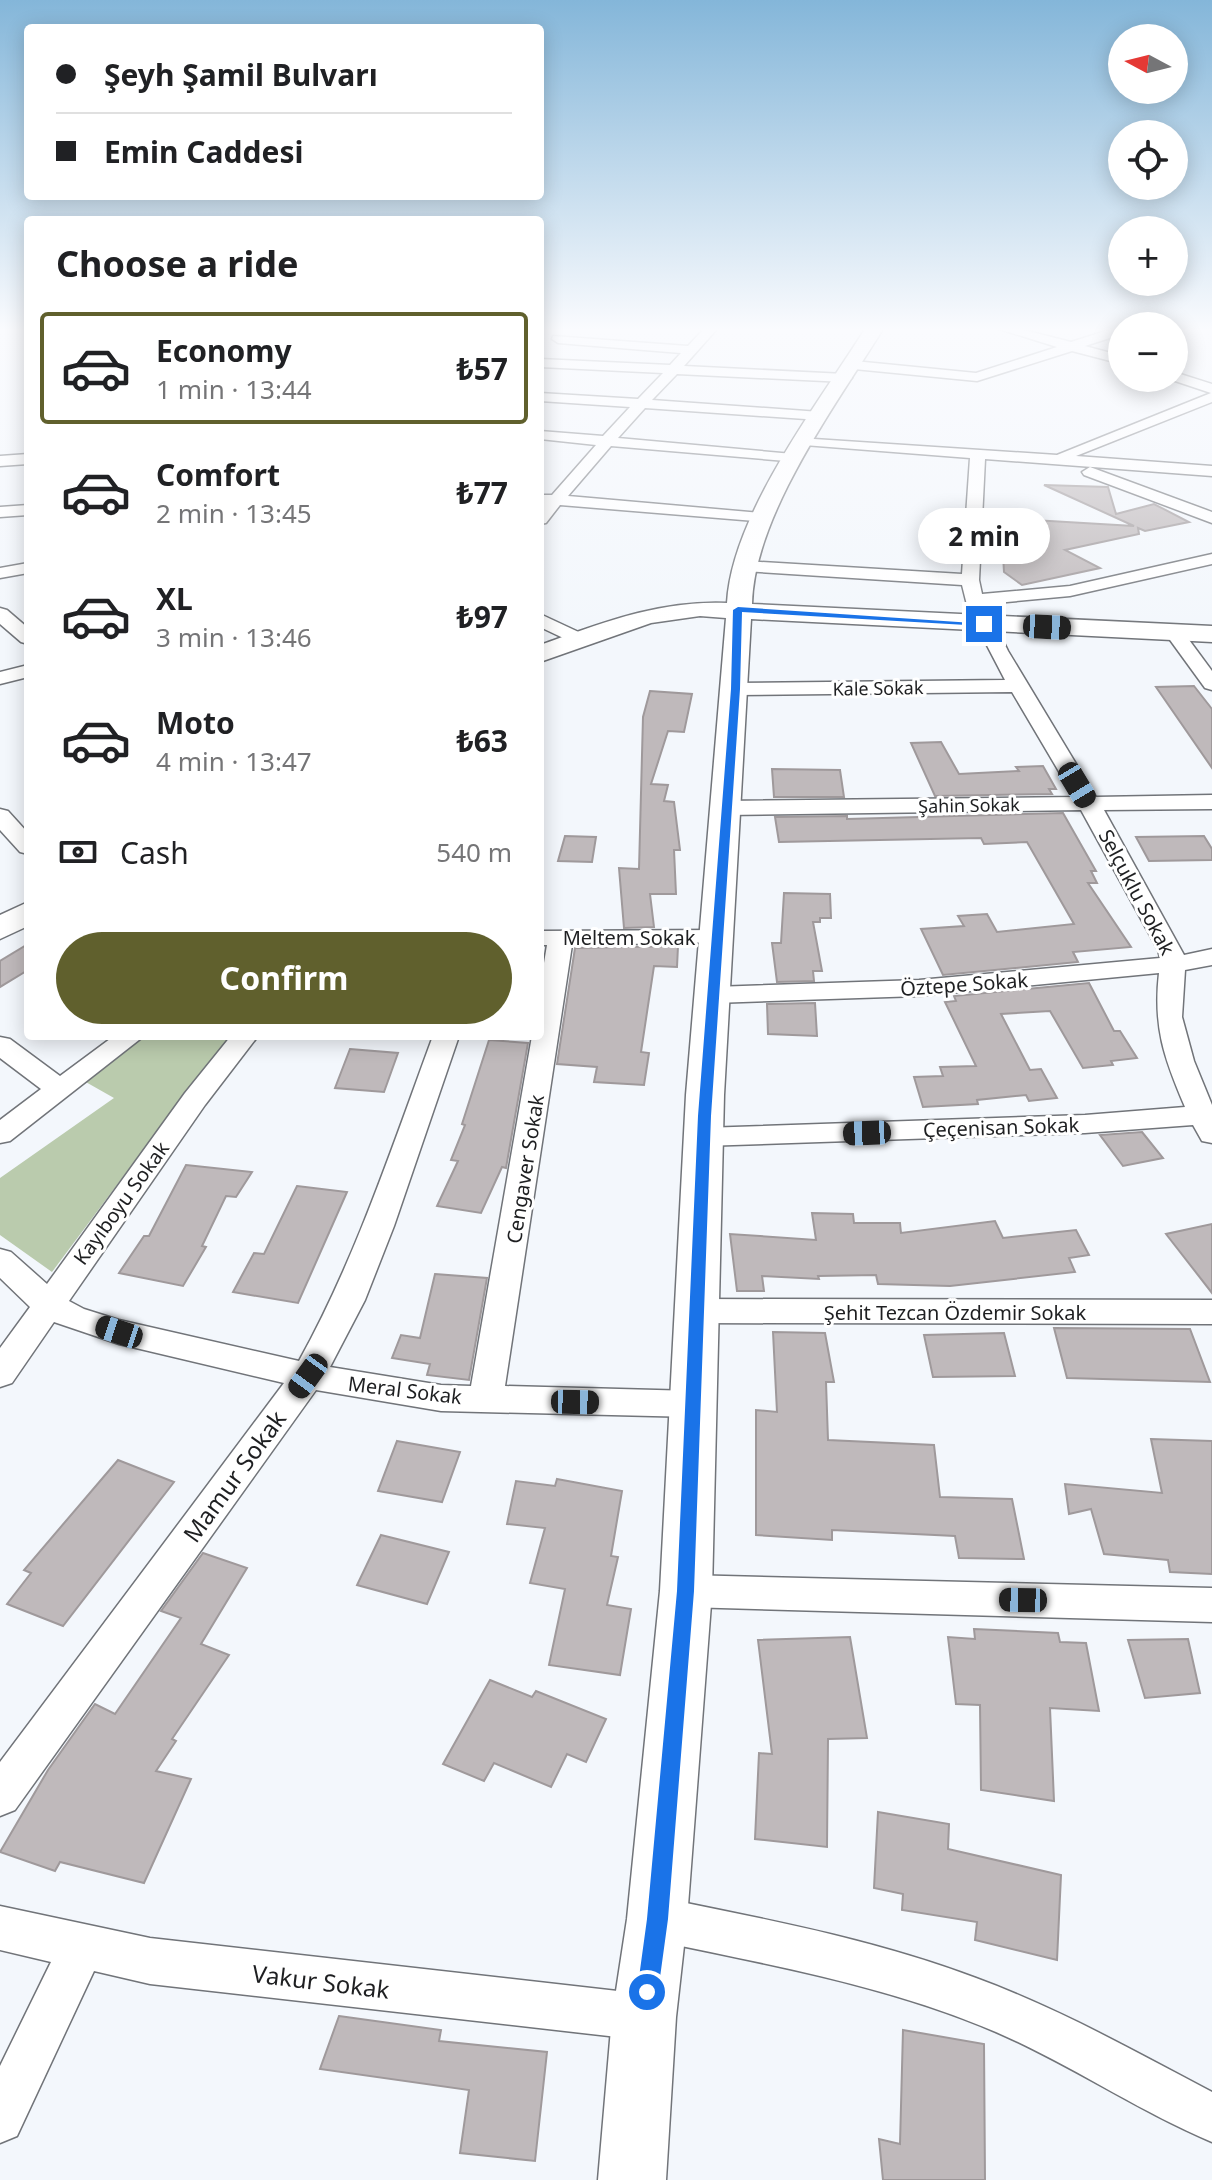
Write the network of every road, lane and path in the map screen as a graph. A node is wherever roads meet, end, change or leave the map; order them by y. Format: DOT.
graph roads {
  1 [pos="616,431"];
  2 [pos="769,431"];
  3 [pos="811,431"];
  4 [pos="1128,431"];
  5 [pos="544,435"];
  6 [pos="806,439"];
  7 [pos="607,441"];
  8 [pos="978,453"];
  9 [pos="1027,456"];
  10 [pos="24,459"];
  11 [pos="1058,459"];
  12 [pos="0,461"];
  13 [pos="1212,471"];
  14 [pos="1212,498"];
  15 [pos="548,500"];
  16 [pos="1185,507"];
  17 [pos="24,510"];
  18 [pos="0,512"];
  19 [pos="761,518"];
  20 [pos="1212,518"];
  21 [pos="1212,559"];
  22 [pos="744,566"];
  23 [pos="24,569"];
  24 [pos="0,573"];
  25 [pos="970,580"];
  26 [pos="974,600"];
  27 [pos="738,610"];
  28 [pos="0,614"];
  29 [pos="544,622"];
  30 [pos="984,624"];
  31 [pos="1174,633"];
  32 [pos="1212,634"];
  33 [pos="24,635"];
  34 [pos="578,639"];
  35 [pos="544,652"];
  36 [pos="24,672"];
  37 [pos="0,678"];
  38 [pos="1212,684"];
  39 [pos="1020,686"];
  40 [pos="736,689"];
  41 [pos="1212,802"];
  42 [pos="1089,804"];
  43 [pos="726,808"];
  44 [pos="0,816"];
  45 [pos="24,843"];
  46 [pos="24,914"];
  47 [pos="0,929"];
  48 [pos="718,937"];
  49 [pos="550,938"];
  50 [pos="1212,957"];
  51 [pos="1175,964"];
  52 [pos="544,981"];
  53 [pos="714,995"];
  54 [pos="125,1040"];
  55 [pos="242,1040"];
  56 [pos="445,1040"];
  57 [pos="536,1040"];
  58 [pos="0,1045"];
  59 [pos="58,1088"];
  60 [pos="1207,1124"];
  61 [pos="0,1134"];
  62 [pos="703,1137"];
  63 [pos="0,1260"];
  64 [pos="48,1304"];
  65 [pos="698,1311"];
  66 [pos="1212,1312"];
  67 [pos="0,1374"];
  68 [pos="308,1376"];
  69 [pos="486,1399"];
  70 [pos="694,1404"];
  71 [pos="686,1591"];
  72 [pos="1212,1605"];
  73 [pos="0,1796"];
  74 [pos="657,1919"];
  75 [pos="0,1928"];
  76 [pos="82,1947"];
  77 [pos="644,2017"];
  78 [pos="1212,2118"];
  79 [pos="0,2119"];
  80 [pos="632,2180"];
  1 -- 7 [label="street"];
  2 -- 6 [label="street"];
  3 -- 6 [label="main road"];
  4 -- 11 [label="street"];
  5 -- 7 [label="street"];
  6 -- 7 [label="street"];
  6 -- 8 [label="street"];
  6 -- 19 [label="main road"];
  7 -- 15 [label="street"];
  8 -- 9 [label="street"];
  8 -- 25 [label="street, Selçuklu Sokak"];
  9 -- 11 [label="street"];
  9 -- 16 [label="street"];
  10 -- 12 [label="street"];
  11 -- 13 [label="street"];
  14 -- 16 [label="street"];
  15 -- 19 [label="street"];
  16 -- 20 [label="street"];
  17 -- 18 [label="street"];
  19 -- 22 [label="main road"];
  21 -- 26 [label="street"];
  22 -- 25 [label="street"];
  22 -- 27 [label="main road"];
  23 -- 24 [label="street"];
  25 -- 26 [label="street, Selçuklu Sokak"];
  26 -- 30 [label="street, Selçuklu Sokak"];
  27 -- 30 [label="main road"];
  27 -- 34 [label="main road"];
  27 -- 40 [label="main road"];
  28 -- 33 [label="street"];
  29 -- 34 [label="street"];
  30 -- 31 [label="main road"];
  30 -- 39 [label="street, Selçuklu Sokak"];
  31 -- 32 [label="main road"];
  31 -- 38 [label="street"];
  34 -- 35 [label="main road"];
  36 -- 37 [label="street"];
  39 -- 40 [label="street, Kale Sokak"];
  39 -- 42 [label="street, Selçuklu Sokak"];
  40 -- 43 [label="main road"];
  41 -- 42 [label="street, Şahin Sokak"];
  42 -- 43 [label="street, Şahin Sokak"];
  42 -- 51 [label="street, Selçuklu Sokak"];
  43 -- 48 [label="main road"];
  44 -- 45 [label="street"];
  46 -- 47 [label="main road"];
  48 -- 49 [label="street, Meltem Sokak"];
  48 -- 53 [label="main road"];
  49 -- 52 [label="street, Cengaver Sokak"];
  50 -- 51 [label="street, Öztepe Sokak"];
  51 -- 53 [label="street, Öztepe Sokak"];
  51 -- 60 [label="street, Selçuklu Sokak"];
  53 -- 62 [label="main road"];
  54 -- 59 [label="street"];
  55 -- 64 [label="street, Kayıboyu Sokak"];
  56 -- 68 [label="street, Mamur Sokak"];
  57 -- 69 [label="street, Cengaver Sokak"];
  58 -- 59 [label="street"];
  59 -- 61 [label="street"];
  60 -- 62 [label="street, Çeçenisan Sokak"];
  62 -- 65 [label="main road"];
  63 -- 64 [label="street, Meral Sokak"];
  64 -- 67 [label="street, Kayıboyu Sokak"];
  64 -- 68 [label="street, Meral Sokak"];
  65 -- 66 [label="street, Şehit Tezcan Özdemir Sokak"];
  65 -- 70 [label="main road"];
  68 -- 69 [label="street, Meral Sokak"];
  68 -- 73 [label="street, Mamur Sokak"];
  69 -- 70 [label="street, Meral Sokak"];
  70 -- 71 [label="main road"];
  71 -- 72 [label="street"];
  71 -- 74 [label="main road"];
  74 -- 77 [label="main road"];
  74 -- 78 [label="street"];
  75 -- 76 [label="street, Vakur Sokak"];
  76 -- 77 [label="street, Vakur Sokak"];
  76 -- 79 [label="street"];
  77 -- 80 [label="main road"];
}
